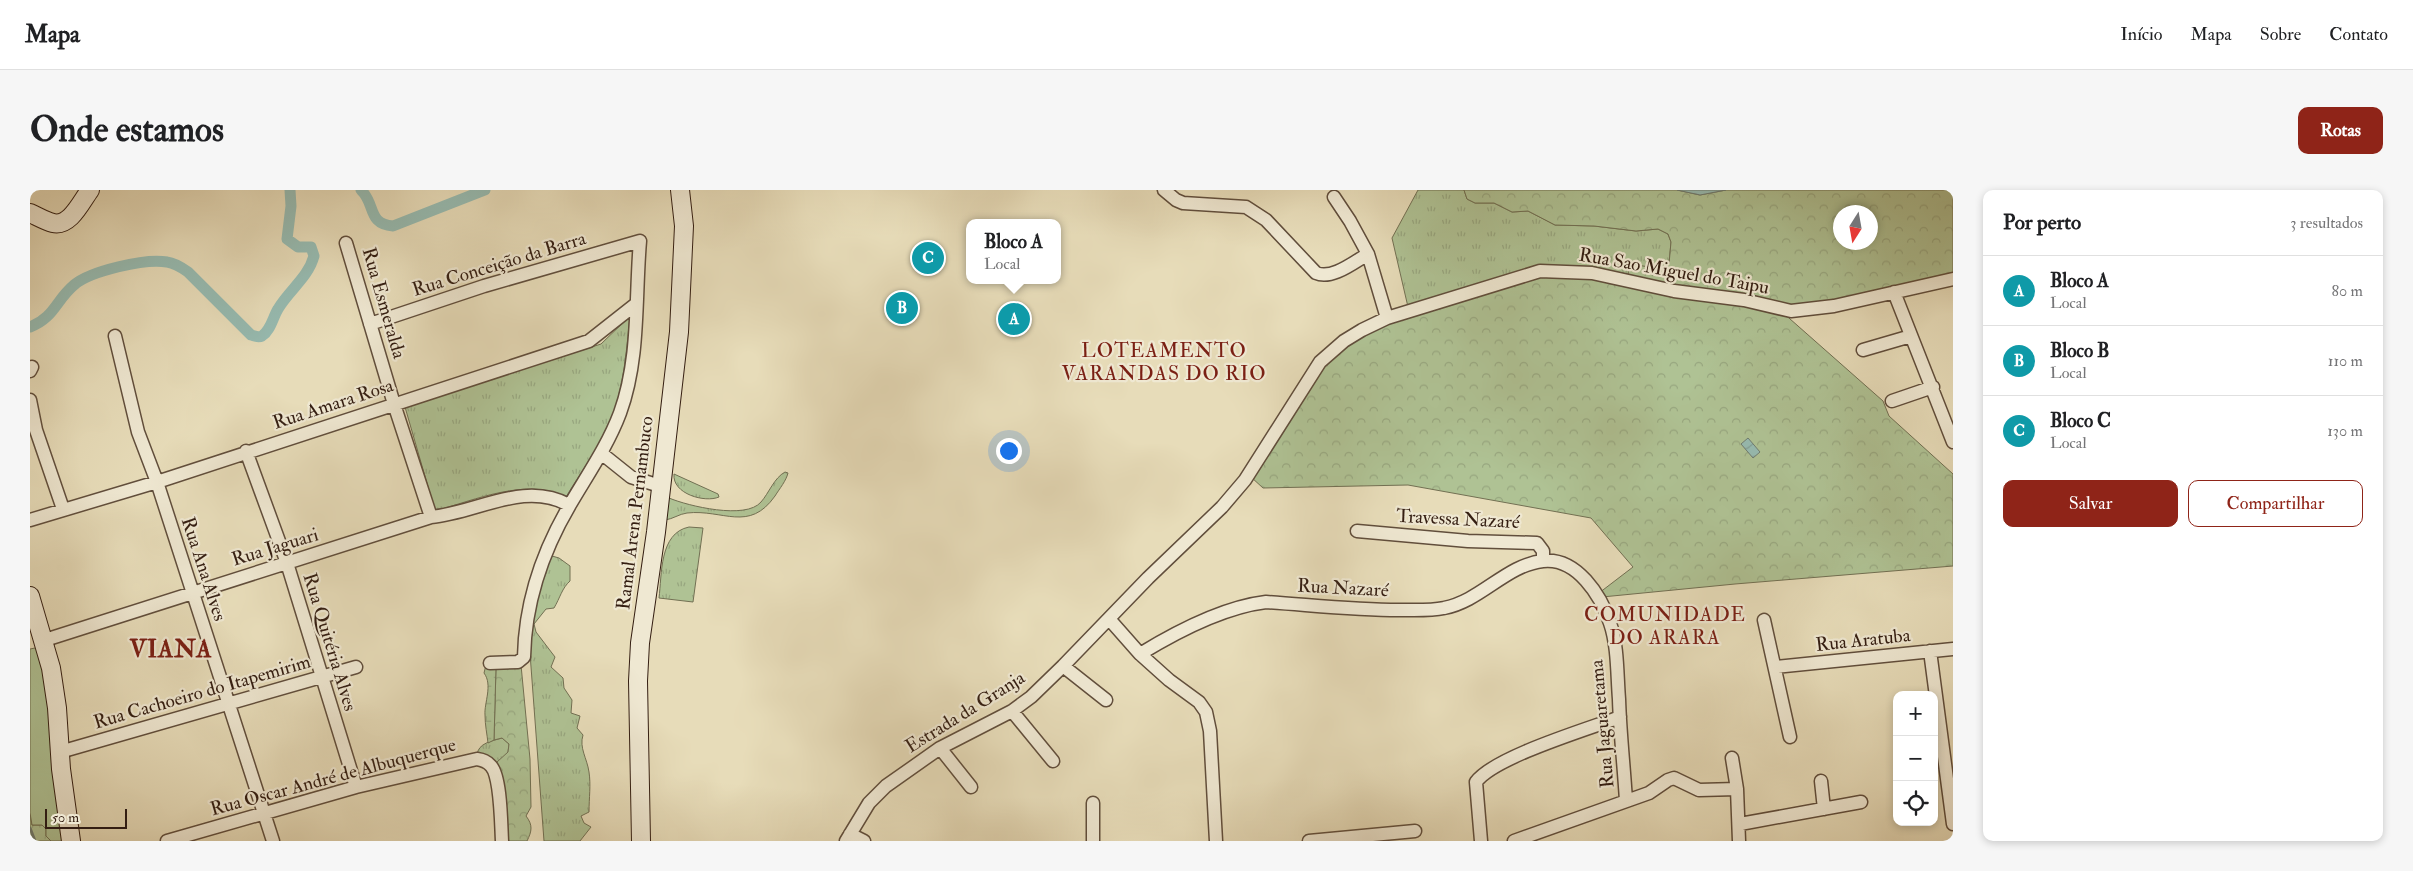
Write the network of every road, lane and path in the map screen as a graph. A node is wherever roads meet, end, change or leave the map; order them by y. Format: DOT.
graph roads {
  1 [pos="90,190"];
  2 [pos="680,190"];
  3 [pos="1164,190"];
  4 [pos="1334,198"];
  5 [pos="30,213"];
  6 [pos="346,243"];
  7 [pos="1368,254"];
  8 [pos="1953,279"];
  9 [pos="1894,292"];
  10 [pos="636,304"];
  11 [pos="1387,318"];
  12 [pos="370,324"];
  13 [pos="115,336"];
  14 [pos="1911,336"];
  15 [pos="1863,350"];
  16 [pos="1933,387"];
  17 [pos="30,400"];
  18 [pos="1892,401"];
  19 [pos="394,404"];
  20 [pos="1953,442"];
  21 [pos="246,451"];
  22 [pos="601,453"];
  23 [pos="157,482"];
  24 [pos="660,486"];
  25 [pos="569,505"];
  26 [pos="63,509"];
  27 [pos="430,517"];
  28 [pos="30,520"];
  29 [pos="1357,531"];
  30 [pos="1543,561"];
  31 [pos="287,564"];
  32 [pos="192,593"];
  33 [pos="30,596"];
  34 [pos="1110,620"];
  35 [pos="1764,620"];
  36 [pos="45,640"];
  37 [pos="1953,648"];
  38 [pos="1930,651"];
  39 [pos="1140,654"];
  40 [pos="490,663"];
  41 [pos="1063,666"];
  42 [pos="356,667"];
  43 [pos="1776,668"];
  44 [pos="320,677"];
  45 [pos="1106,700"];
  46 [pos="229,704"];
  47 [pos="1012,711"];
  48 [pos="1620,717"];
  49 [pos="1790,738"];
  50 [pos="940,748"];
  51 [pos="60,752"];
  52 [pos="1732,758"];
  53 [pos="1053,761"];
  54 [pos="1821,781"];
  55 [pos="356,787"];
  56 [pos="971,787"];
  57 [pos="1737,789"];
  58 [pos="1626,801"];
  59 [pos="1861,802"];
  60 [pos="1093,803"];
  61 [pos="1824,809"];
  62 [pos="263,812"];
  63 [pos="1740,824"];
  64 [pos="1953,824"];
  65 [pos="1415,831"];
  66 [pos="848,837"];
  67 [pos="1312,840"];
  68 [pos="71,841"];
  69 [pos="167,841"];
  70 [pos="273,841"];
  71 [pos="502,841"];
  72 [pos="641,841"];
  73 [pos="864,841"];
  74 [pos="1093,841"];
  75 [pos="1216,841"];
  76 [pos="1481,841"];
  77 [pos="1514,841"];
  78 [pos="1739,841"];
  1 -- 5 [label="main road"];
  2 -- 24 [label="main road, Ramal Arena Pernambuco"];
  3 -- 7 [label="street"];
  4 -- 7 [label="street"];
  6 -- 12 [label="street, Rua Esmeralda"];
  7 -- 11 [label="street"];
  8 -- 9 [label="street, Rua Sao Miguel do Taipu"];
  9 -- 11 [label="street, Rua Sao Miguel do Taipu"];
  9 -- 14 [label="street"];
  10 -- 12 [label="street, Rua Conceição da Barra"];
  10 -- 19 [label="street, Rua Amara Rosa"];
  10 -- 22 [label="street"];
  11 -- 34 [label="street, Rua Sao Miguel do Taipu"];
  12 -- 19 [label="street, Rua Esmeralda"];
  13 -- 23 [label="street, Rua Ana Alves"];
  14 -- 15 [label="street"];
  14 -- 16 [label="street"];
  16 -- 18 [label="street"];
  16 -- 20 [label="street"];
  17 -- 26 [label="street"];
  19 -- 21 [label="street, Rua Amara Rosa"];
  19 -- 27 [label="street, Rua Esmeralda"];
  21 -- 23 [label="street, Rua Amara Rosa"];
  21 -- 31 [label="street, Rua Quitéria Alves"];
  22 -- 24 [label="street"];
  22 -- 25 [label="street"];
  23 -- 26 [label="street, Rua Amara Rosa"];
  23 -- 32 [label="street, Rua Ana Alves"];
  24 -- 72 [label="main road, Ramal Arena Pernambuco"];
  25 -- 27 [label="street, Rua Jaguari"];
  25 -- 40 [label="street"];
  26 -- 28 [label="street, Rua Amara Rosa"];
  27 -- 31 [label="street, Rua Jaguari"];
  29 -- 30 [label="street, Travessa Nazaré"];
  30 -- 39 [label="street, Rua Nazaré"];
  30 -- 48 [label="street, Rua Jaguaretama"];
  31 -- 32 [label="street, Rua Jaguari"];
  31 -- 44 [label="street, Rua Quitéria Alves"];
  32 -- 36 [label="street, Rua Jaguari"];
  32 -- 46 [label="street, Rua Ana Alves"];
  33 -- 36 [label="main road"];
  34 -- 39 [label="street"];
  34 -- 41 [label="street, Estrada da Granja"];
  35 -- 43 [label="street"];
  36 -- 51 [label="main road"];
  37 -- 38 [label="street, Rua Aratuba"];
  38 -- 43 [label="street, Rua Aratuba"];
  38 -- 64 [label="street"];
  39 -- 75 [label="street"];
  41 -- 45 [label="street"];
  41 -- 47 [label="street, Estrada da Granja"];
  42 -- 44 [label="street, Rua Cachoeiro do Itapemirim"];
  43 -- 49 [label="street"];
  44 -- 46 [label="street, Rua Cachoeiro do Itapemirim"];
  44 -- 55 [label="street, Rua Quitéria Alves"];
  46 -- 51 [label="street, Rua Cachoeiro do Itapemirim"];
  46 -- 62 [label="street, Rua Ana Alves"];
  47 -- 50 [label="street, Estrada da Granja"];
  47 -- 53 [label="street"];
  48 -- 58 [label="street, Rua Jaguaretama"];
  48 -- 76 [label="street"];
  50 -- 56 [label="street"];
  50 -- 66 [label="street, Estrada da Granja"];
  51 -- 68 [label="main road"];
  52 -- 57 [label="street"];
  54 -- 61 [label="street"];
  55 -- 62 [label="street, Rua Oscar André de Albuquerque"];
  55 -- 71 [label="street, Rua Oscar André de Albuquerque"];
  57 -- 58 [label="street"];
  57 -- 63 [label="street"];
  58 -- 77 [label="street"];
  59 -- 61 [label="street"];
  60 -- 74 [label="street"];
  61 -- 63 [label="street"];
  62 -- 69 [label="street, Rua Oscar André de Albuquerque"];
  62 -- 70 [label="street, Rua Ana Alves"];
  63 -- 78 [label="street"];
  65 -- 67 [label="street"];
  66 -- 73 [label="street"];
}
